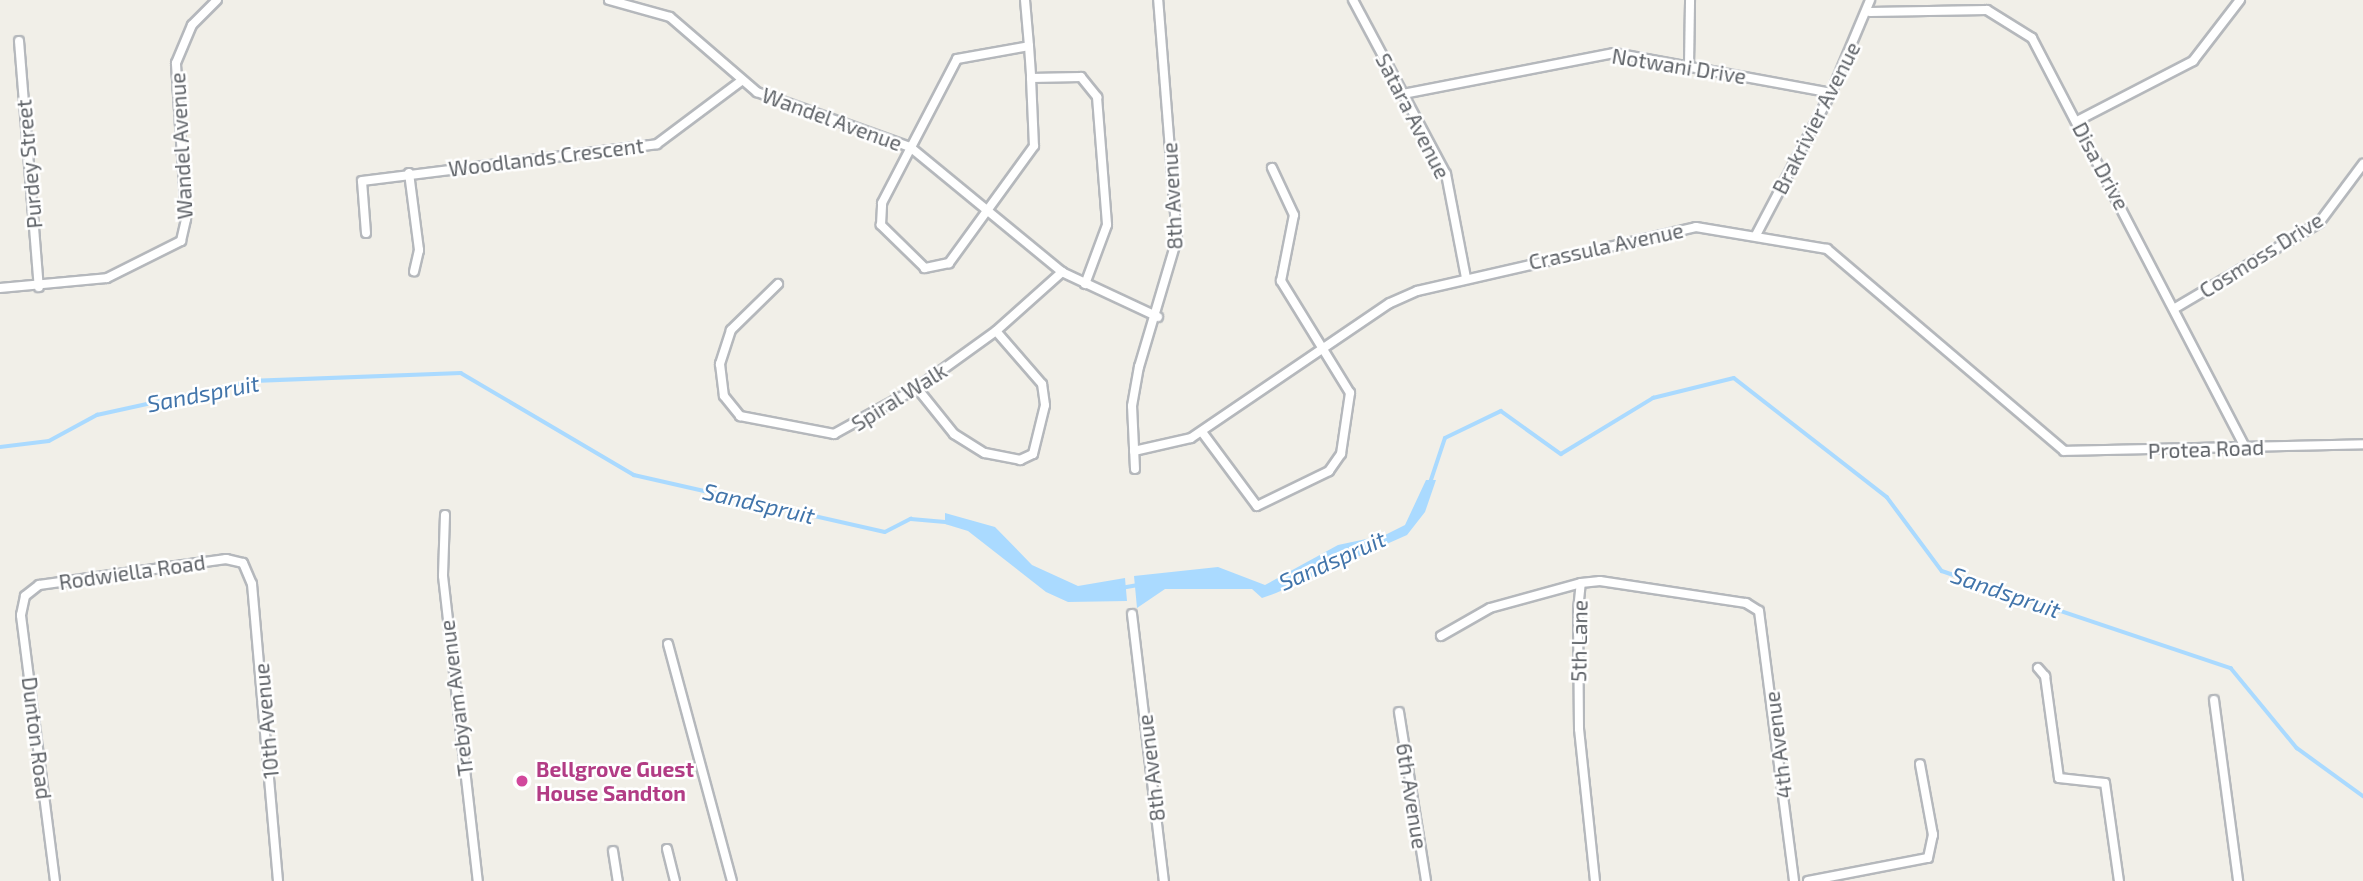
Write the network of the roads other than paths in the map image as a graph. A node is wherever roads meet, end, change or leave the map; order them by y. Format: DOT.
graph roads {
  1 [pos="217,0"];
  2 [pos="609,0"];
  3 [pos="1025,0"];
  4 [pos="1158,0"];
  5 [pos="1353,0"];
  6 [pos="1690,0"];
  7 [pos="1870,0"];
  8 [pos="1993,0"];
  9 [pos="2240,0"];
  10 [pos="1987,10"];
  11 [pos="1870,12"];
  12 [pos="19,41"];
  13 [pos="1029,46"];
  14 [pos="1689,66"];
  15 [pos="1031,78"];
  16 [pos="740,82"];
  17 [pos="1831,93"];
  18 [pos="1403,94"];
  19 [pos="2077,121"];
  20 [pos="910,146"];
  21 [pos="2363,164"];
  22 [pos="1272,168"];
  23 [pos="409,173"];
  24 [pos="988,210"];
  25 [pos="366,233"];
  26 [pos="1756,235"];
  27 [pos="414,271"];
  28 [pos="1062,272"];
  29 [pos="1466,278"];
  30 [pos="778,284"];
  31 [pos="1085,284"];
  32 [pos="39,287"];
  33 [pos="0,288"];
  34 [pos="2177,307"];
  35 [pos="1158,317"];
  36 [pos="996,331"];
  37 [pos="1324,346"];
  38 [pos="917,388"];
  39 [pos="1202,432"];
  40 [pos="2363,444"];
  41 [pos="2051,446"];
  42 [pos="2245,447"];
  43 [pos="1134,452"];
  44 [pos="1135,469"];
  45 [pos="445,515"];
  46 [pos="243,563"];
  47 [pos="1581,583"];
  48 [pos="24,596"];
  49 [pos="1759,611"];
  50 [pos="1132,614"];
  51 [pos="1441,636"];
  52 [pos="668,644"];
  53 [pos="2038,668"];
  54 [pos="2214,700"];
  55 [pos="1399,712"];
  56 [pos="1920,764"];
  57 [pos="667,849"];
  58 [pos="613,851"];
  59 [pos="55,881"];
  60 [pos="278,881"];
  61 [pos="478,881"];
  62 [pos="618,881"];
  63 [pos="675,881"];
  64 [pos="732,881"];
  65 [pos="1164,881"];
  66 [pos="1426,881"];
  67 [pos="1595,881"];
  68 [pos="1794,881"];
  69 [pos="1808,881"];
  70 [pos="2119,881"];
  71 [pos="2238,881"];
  1 -- 32 [label="street, Wandel Avenue"];
  2 -- 16 [label="street, Wandel Avenue"];
  3 -- 13 [label="street"];
  4 -- 35 [label="street, 8th Avenue"];
  5 -- 18 [label="street, Satara Avenue"];
  6 -- 14 [label="street"];
  7 -- 11 [label="street, Brakrivier Avenue"];
  8 -- 10 [label="street"];
  9 -- 19 [label="street"];
  10 -- 11 [label="street"];
  10 -- 19 [label="street, Disa Drive"];
  11 -- 17 [label="street, Brakrivier Avenue"];
  12 -- 32 [label="street, Purdey Street"];
  13 -- 15 [label="street"];
  13 -- 20 [label="street"];
  14 -- 17 [label="street, Notwani Drive"];
  14 -- 18 [label="street, Notwani Drive"];
  15 -- 24 [label="street"];
  15 -- 31 [label="street"];
  16 -- 20 [label="street, Wandel Avenue"];
  16 -- 23 [label="street, Woodlands Crescent"];
  17 -- 26 [label="street, Brakrivier Avenue"];
  18 -- 29 [label="street, Satara Avenue"];
  19 -- 34 [label="street, Disa Drive"];
  20 -- 24 [label="street, Wandel Avenue"];
  20 -- 24 [label="street"];
  21 -- 34 [label="street, Cosmoss Drive"];
  22 -- 37 [label="street"];
  23 -- 25 [label="street, Woodlands Crescent"];
  23 -- 27 [label="street"];
  24 -- 28 [label="street, Wandel Avenue"];
  26 -- 29 [label="street, Crassula Avenue"];
  26 -- 41 [label="street, Crassula Avenue"];
  28 -- 31 [label="street, Wandel Avenue"];
  28 -- 36 [label="street, Spiral Walk"];
  29 -- 37 [label="street, Crassula Avenue"];
  30 -- 38 [label="street, Spiral Walk"];
  31 -- 35 [label="street, Wandel Avenue"];
  32 -- 33 [label="street, Wandel Avenue"];
  34 -- 42 [label="street, Disa Drive"];
  35 -- 43 [label="street, 8th Avenue"];
  36 -- 38 [label="street, Spiral Walk"];
  36 -- 38 [label="street"];
  37 -- 39 [label="street, Crassula Avenue"];
  37 -- 39 [label="street"];
  39 -- 43 [label="street, Crassula Avenue"];
  40 -- 42 [label="street, Protea Road"];
  41 -- 42 [label="street, Protea Road"];
  43 -- 44 [label="street, 8th Avenue"];
  45 -- 61 [label="street, Trebyam Avenue"];
  46 -- 48 [label="street, Rodwiella Road"];
  46 -- 60 [label="street, 10th Avenue"];
  47 -- 49 [label="street, 5th Lane"];
  47 -- 51 [label="street"];
  47 -- 67 [label="street, 5th Lane"];
  48 -- 59 [label="street, Dunton Road"];
  49 -- 68 [label="street, 4th Avenue"];
  50 -- 65 [label="street, 8th Avenue"];
  52 -- 64 [label="street"];
  53 -- 70 [label="street"];
  54 -- 71 [label="street"];
  55 -- 66 [label="street, 6th Avenue"];
  56 -- 69 [label="street"];
  57 -- 63 [label="street"];
  58 -- 62 [label="street"];
}
